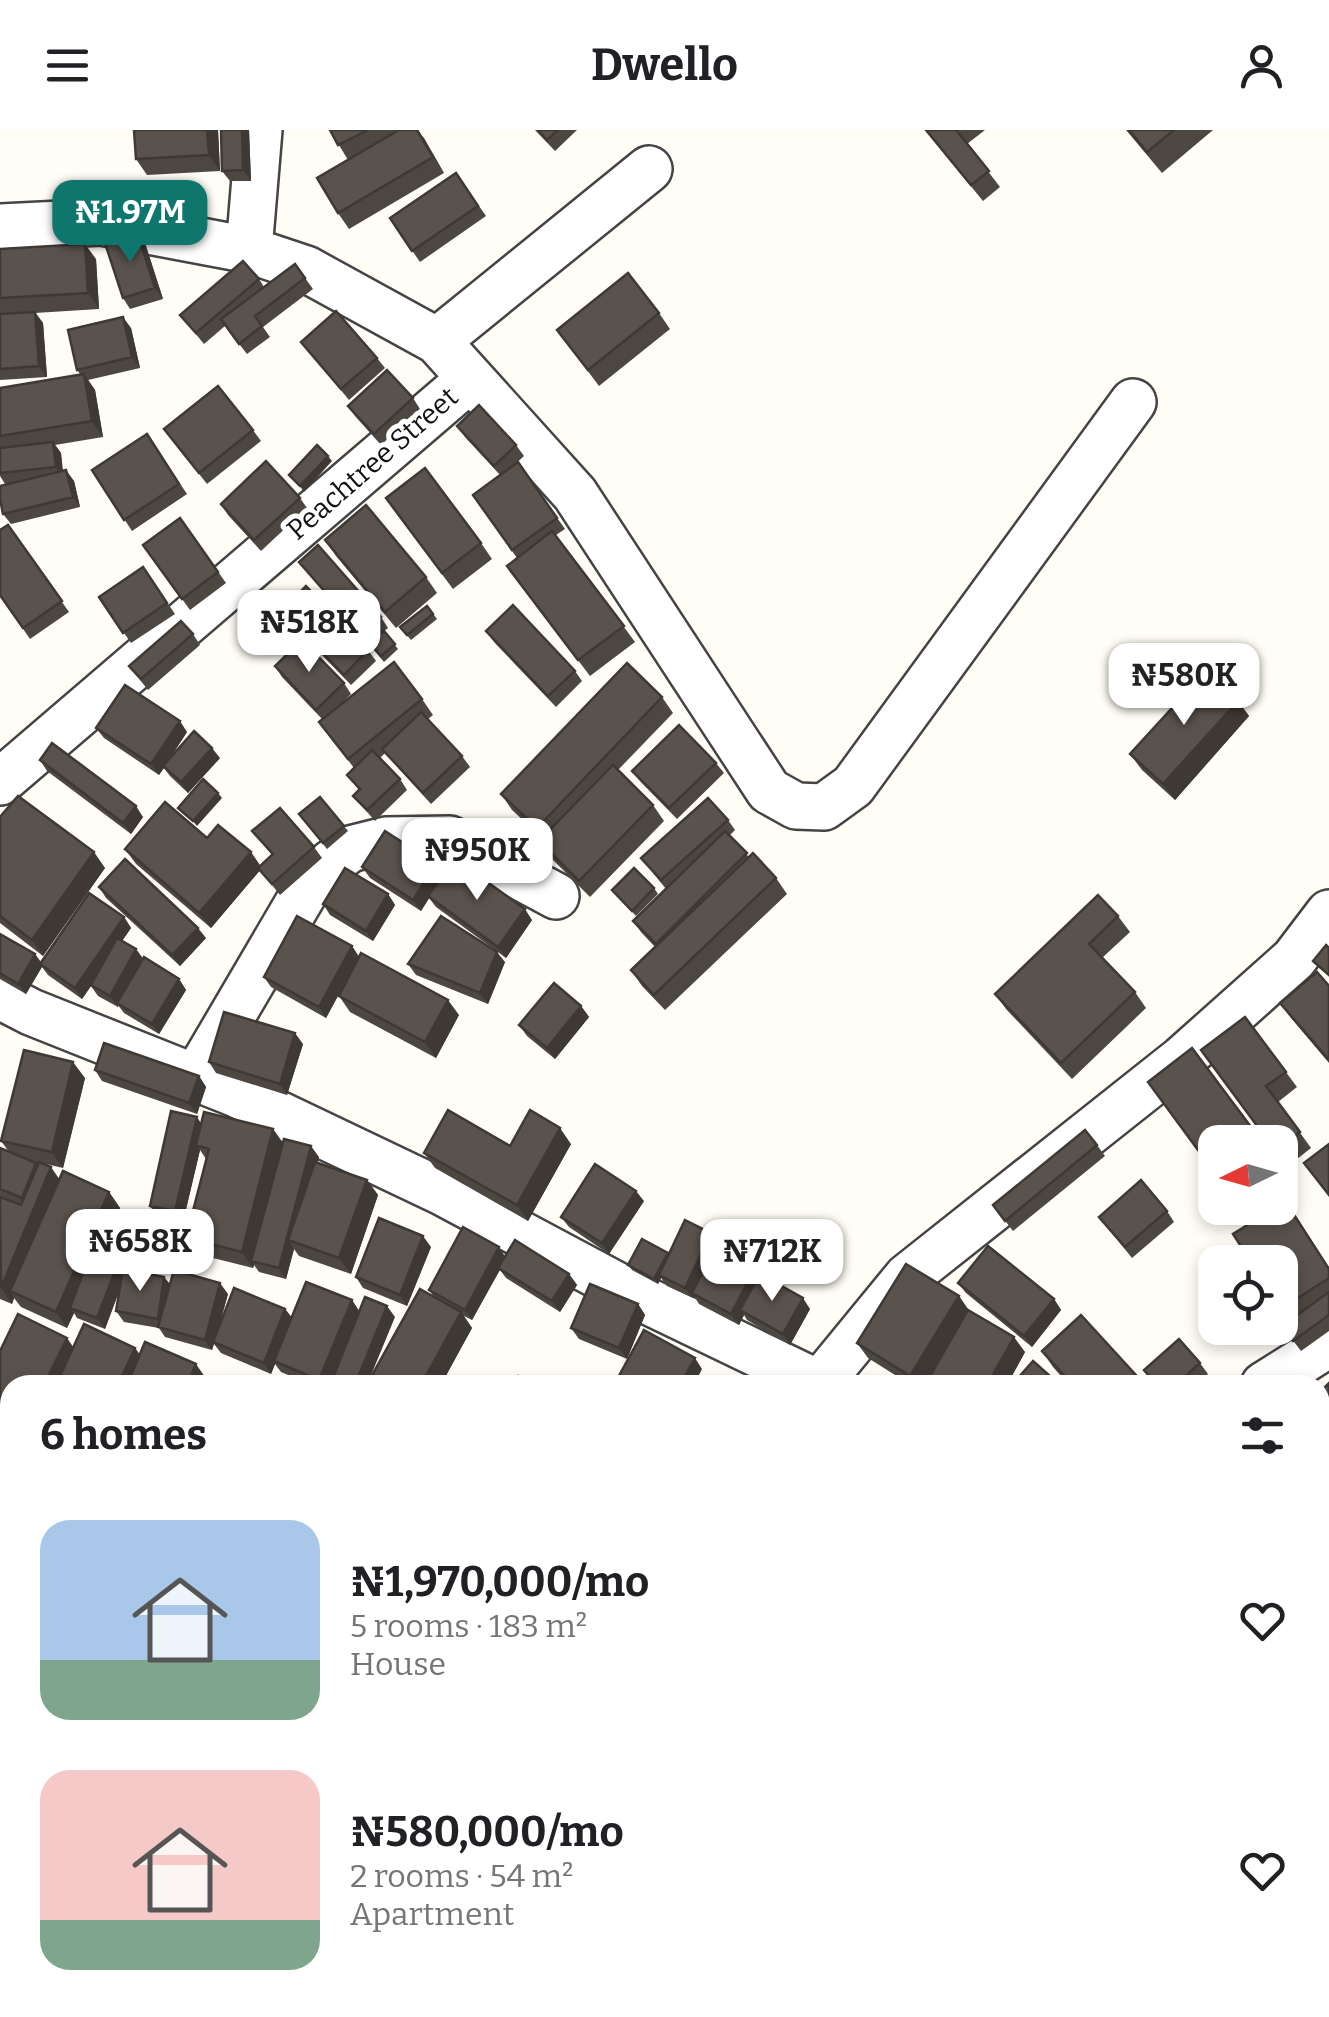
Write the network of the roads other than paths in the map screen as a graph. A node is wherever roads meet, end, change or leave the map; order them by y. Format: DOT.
graph roads {
  1 [pos="259,130"];
  2 [pos="649,169"];
  3 [pos="0,226"];
  4 [pos="250,250"];
  5 [pos="437,341"];
  6 [pos="470,379"];
  7 [pos="1133,402"];
  8 [pos="0,782"];
  9 [pos="556,896"];
  10 [pos="1329,913"];
  11 [pos="0,996"];
  12 [pos="196,1078"];
  13 [pos="1329,1344"];
  14 [pos="802,1375"];
  15 [pos="828,1375"];
  16 [pos="1280,1375"];
  1 -- 4 [label="street"];
  2 -- 5 [label="street"];
  3 -- 4 [label="street"];
  4 -- 5 [label="street"];
  5 -- 6 [label="street"];
  6 -- 7 [label="street"];
  6 -- 8 [label="street, Peachtree Street"];
  9 -- 12 [label="street"];
  10 -- 15 [label="street"];
  11 -- 12 [label="street"];
  12 -- 14 [label="street"];
  13 -- 16 [label="street"];
}
